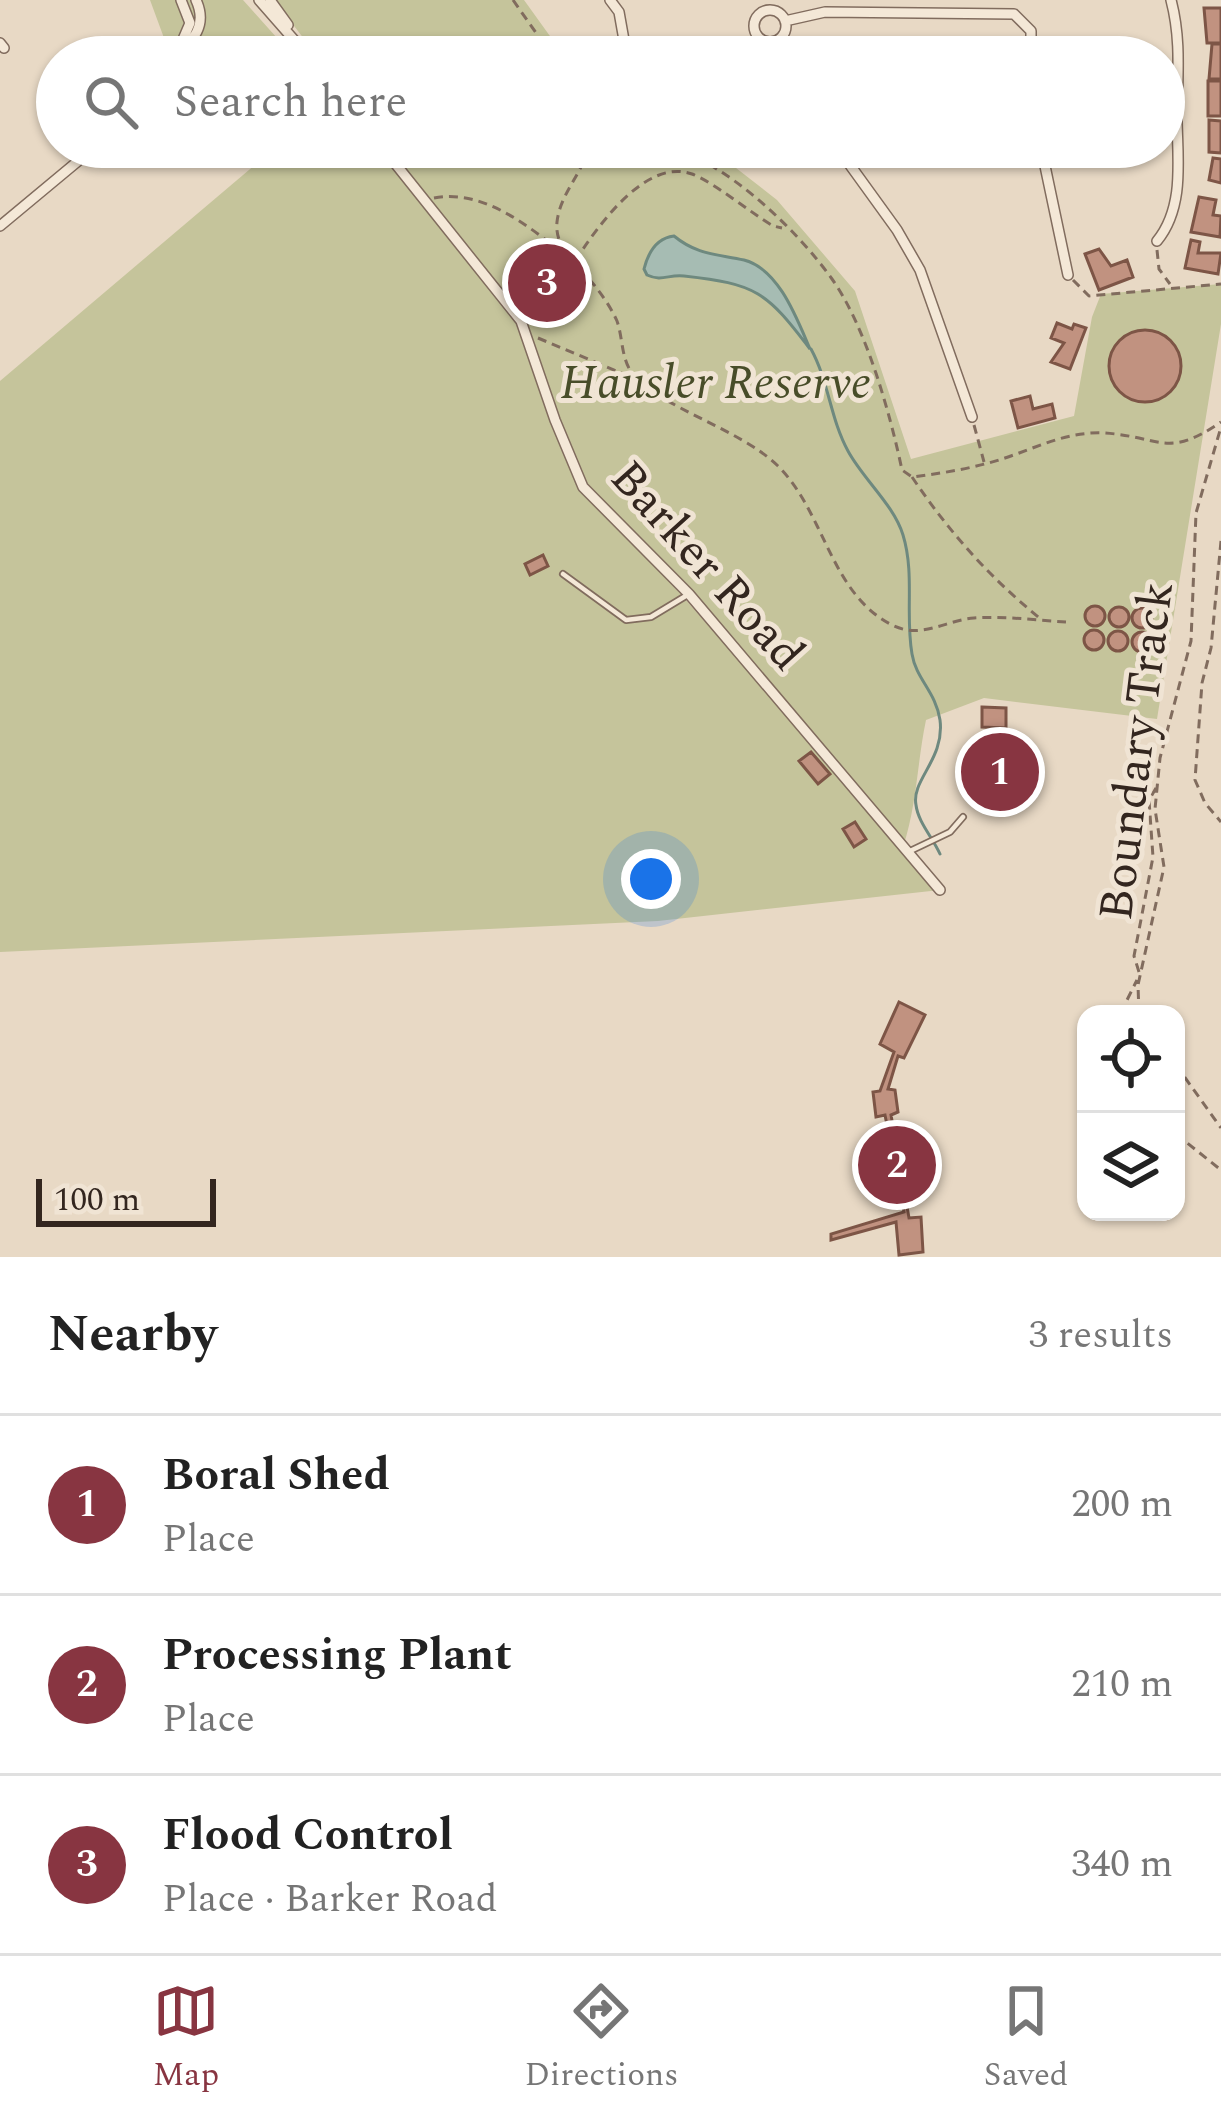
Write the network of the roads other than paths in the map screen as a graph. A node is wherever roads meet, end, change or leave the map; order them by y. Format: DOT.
graph roads {
  1 [pos="182,0"];
  2 [pos="196,0"];
  3 [pos="259,0"];
  4 [pos="270,0"];
  5 [pos="610,0"];
  6 [pos="1171,0"];
  7 [pos="762,5"];
  8 [pos="902,5"];
  9 [pos="785,21"];
  10 [pos="184,36"];
  11 [pos="195,36"];
  12 [pos="291,36"];
  13 [pos="295,36"];
  14 [pos="623,36"];
  15 [pos="758,36"];
  16 [pos="783,36"];
  17 [pos="1030,36"];
  18 [pos="1179,36"];
  19 [pos="70,168"];
  20 [pos="400,168"];
  21 [pos="851,168"];
  22 [pos="1045,168"];
  23 [pos="1179,168"];
  24 [pos="0,226"];
  25 [pos="1157,241"];
  26 [pos="1068,274"];
  27 [pos="972,417"];
  28 [pos="563,574"];
  29 [pos="689,594"];
  30 [pos="963,817"];
  31 [pos="908,852"];
  32 [pos="940,890"];
  1 -- 10 [label="street"];
  2 -- 11 [label="street"];
  3 -- 12 [label="street"];
  4 -- 13 [label="street"];
  5 -- 14 [label="street"];
  6 -- 18 [label="street"];
  7 -- 9 [label="street"];
  7 -- 15 [label="street"];
  8 -- 9 [label="street"];
  8 -- 17 [label="street"];
  9 -- 16 [label="street"];
  19 -- 24 [label="street"];
  20 -- 29 [label="street, Barker Road"];
  21 -- 27 [label="street"];
  22 -- 26 [label="street"];
  23 -- 25 [label="street"];
  28 -- 29 [label="lane"];
  29 -- 31 [label="street, Barker Road"];
  30 -- 31 [label="lane"];
  31 -- 32 [label="street, Barker Road"];
}
